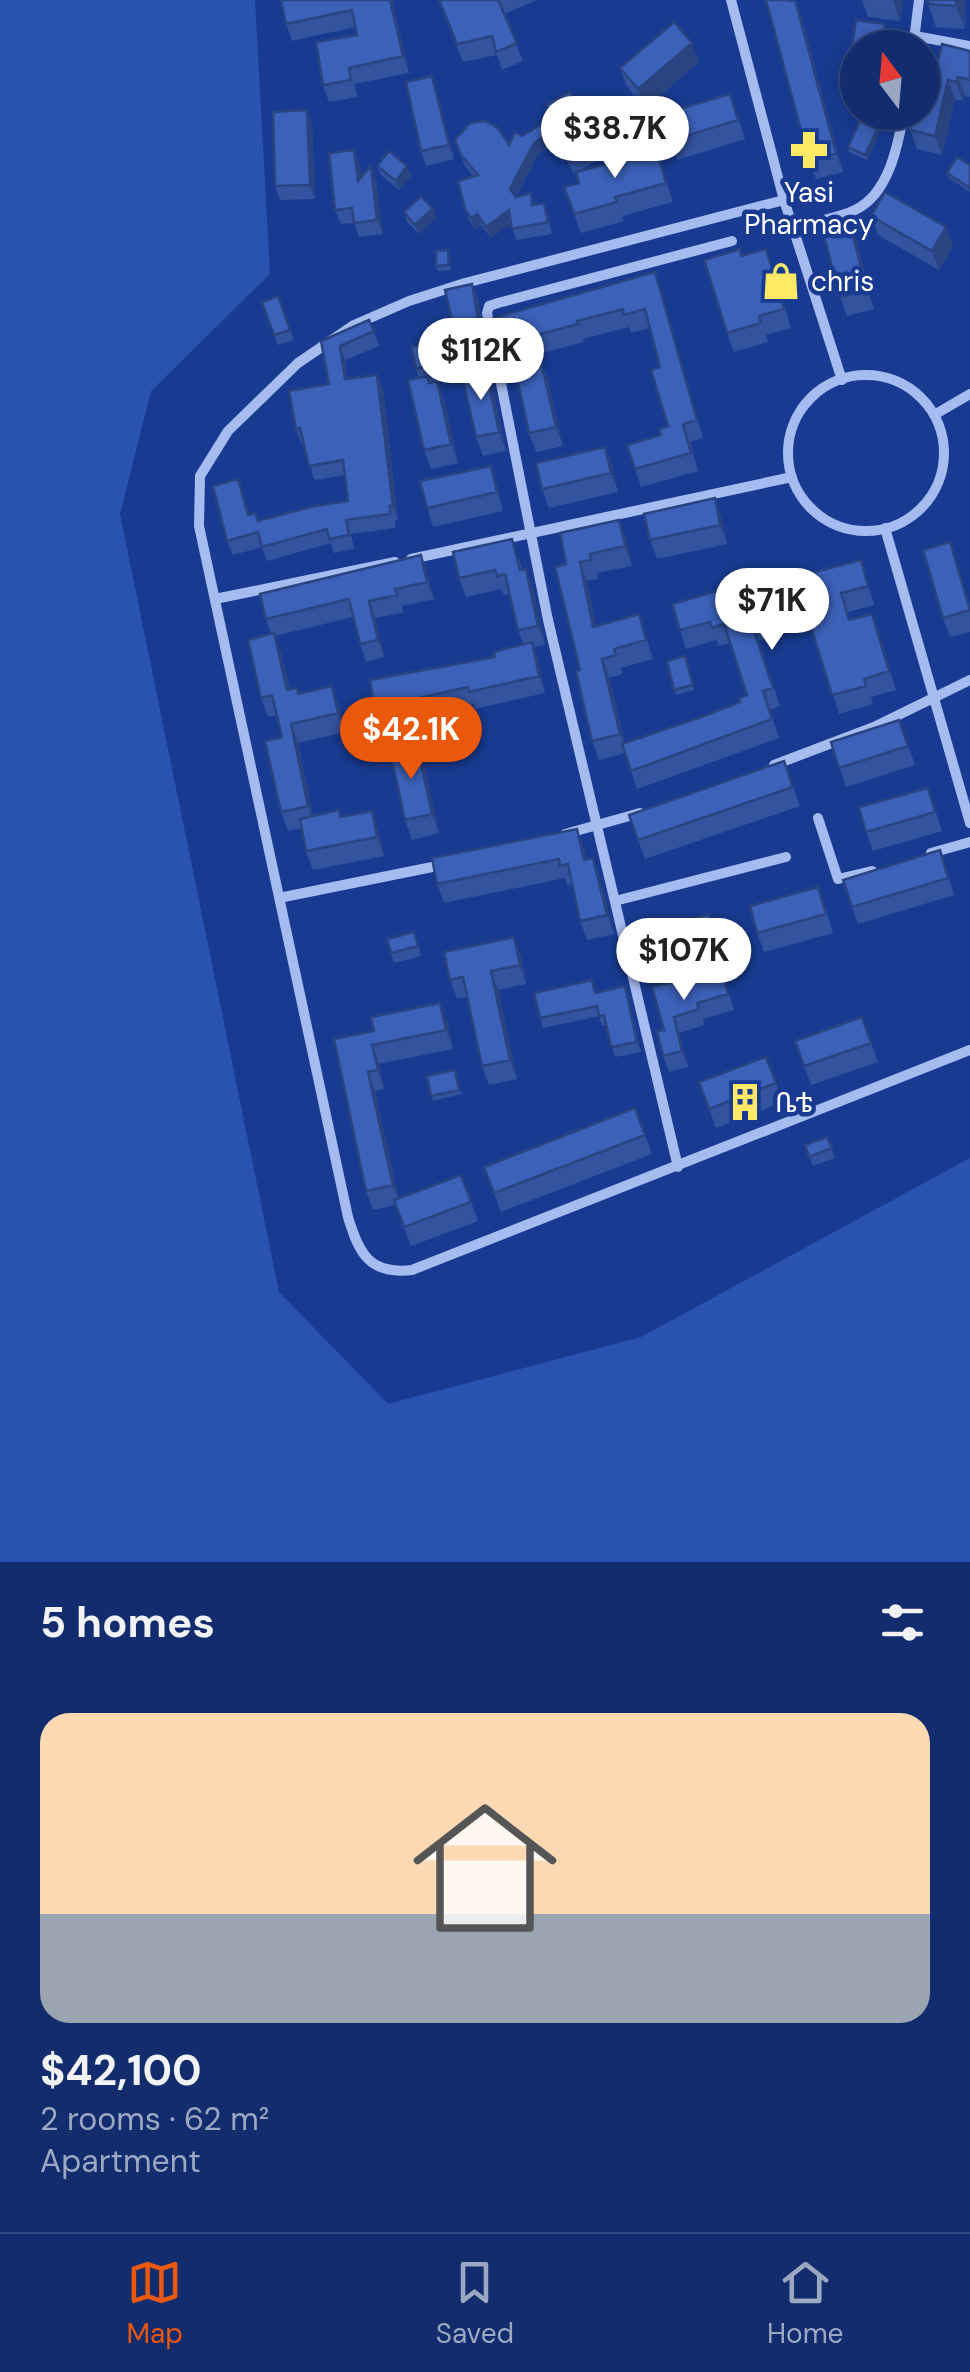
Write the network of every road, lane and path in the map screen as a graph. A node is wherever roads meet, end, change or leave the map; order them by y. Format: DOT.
graph roads {
  1 [pos="731,0"];
  2 [pos="919,0"];
  3 [pos="915,30"];
  4 [pos="940,44"];
  5 [pos="970,46"];
  6 [pos="899,130"];
  7 [pos="784,200"];
  8 [pos="793,226"];
  9 [pos="672,229"];
  10 [pos="732,241"];
  11 [pos="680,254"];
  12 [pos="842,380"];
  13 [pos="970,394"];
  14 [pos="934,415"];
  15 [pos="792,477"];
  16 [pos="886,528"];
  17 [pos="530,534"];
  18 [pos="215,599"];
  19 [pos="970,680"];
  20 [pos="932,700"];
  21 [pos="764,768"];
  22 [pos="658,808"];
  23 [pos="818,818"];
  24 [pos="970,823"];
  25 [pos="596,825"];
  26 [pos="559,836"];
  27 [pos="970,842"];
  28 [pos="786,858"];
  29 [pos="916,858"];
  30 [pos="454,862"];
  31 [pos="880,869"];
  32 [pos="279,898"];
  33 [pos="615,901"];
  34 [pos="970,1050"];
  35 [pos="678,1167"];
  1 -- 7 [label="street"];
  2 -- 3 [label="street"];
  4 -- 5 [label="street"];
  6 -- 8 [label="street"];
  7 -- 8 [label="street"];
  7 -- 9 [label="street"];
  8 -- 12 [label="street"];
  9 -- 11 [label="street"];
  9 -- 18 [label="street"];
  10 -- 11 [label="street"];
  11 -- 17 [label="street"];
  12 -- 14 [label="street"];
  12 -- 15 [label="street"];
  13 -- 14 [label="street"];
  14 -- 16 [label="street"];
  15 -- 16 [label="street"];
  15 -- 17 [label="street"];
  16 -- 20 [label="street"];
  17 -- 18 [label="street"];
  17 -- 25 [label="street"];
  18 -- 32 [label="street"];
  19 -- 20 [label="street"];
  20 -- 21 [label="street"];
  20 -- 24 [label="street"];
  22 -- 25 [label="street"];
  23 -- 31 [label="street"];
  25 -- 26 [label="street"];
  25 -- 33 [label="street"];
  27 -- 29 [label="street"];
  28 -- 33 [label="street"];
  30 -- 32 [label="street"];
  32 -- 35 [label="street"];
  33 -- 35 [label="street"];
  34 -- 35 [label="street"];
}
